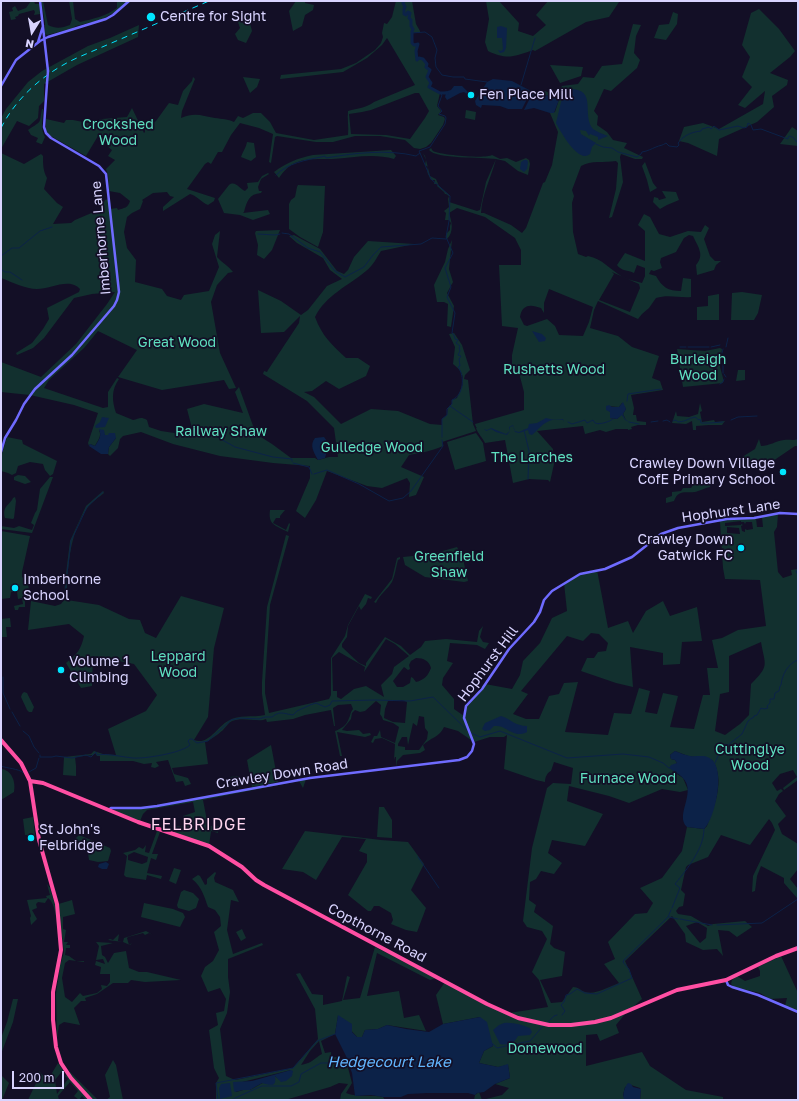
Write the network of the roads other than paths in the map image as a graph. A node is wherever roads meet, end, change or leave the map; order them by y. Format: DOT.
graph roads {
  1 [pos="40,1"];
  2 [pos="129,1"];
  3 [pos="43,25"];
  4 [pos="44,38"];
  5 [pos="38,43"];
  6 [pos="1,86"];
  7 [pos="1,452"];
  8 [pos="798,514"];
  9 [pos="544,600"];
  10 [pos="1,740"];
  11 [pos="459,760"];
  12 [pos="30,781"];
  13 [pos="109,810"];
  14 [pos="798,948"];
  15 [pos="726,980"];
  16 [pos="798,1012"];
  17 [pos="91,1100"];
  1 -- 3 [label="street, Imberhorne Lane"];
  2 -- 4 [label="street"];
  3 -- 4 [label="street, Imberhorne Lane"];
  3 -- 5 [label="street"];
  4 -- 5 [label="street"];
  4 -- 7 [label="street, Imberhorne Lane, bridge"];
  5 -- 6 [label="street"];
  8 -- 9 [label="street, Hophurst Lane"];
  9 -- 11 [label="street, Hophurst Hill"];
  10 -- 12 [label="highway"];
  11 -- 13 [label="street, Crawley Down Road"];
  12 -- 13 [label="highway, Copthorne Road"];
  12 -- 17 [label="highway"];
  13 -- 15 [label="highway, Copthorne Road"];
  14 -- 15 [label="highway, Copthorne Road"];
  15 -- 16 [label="street"];
}
